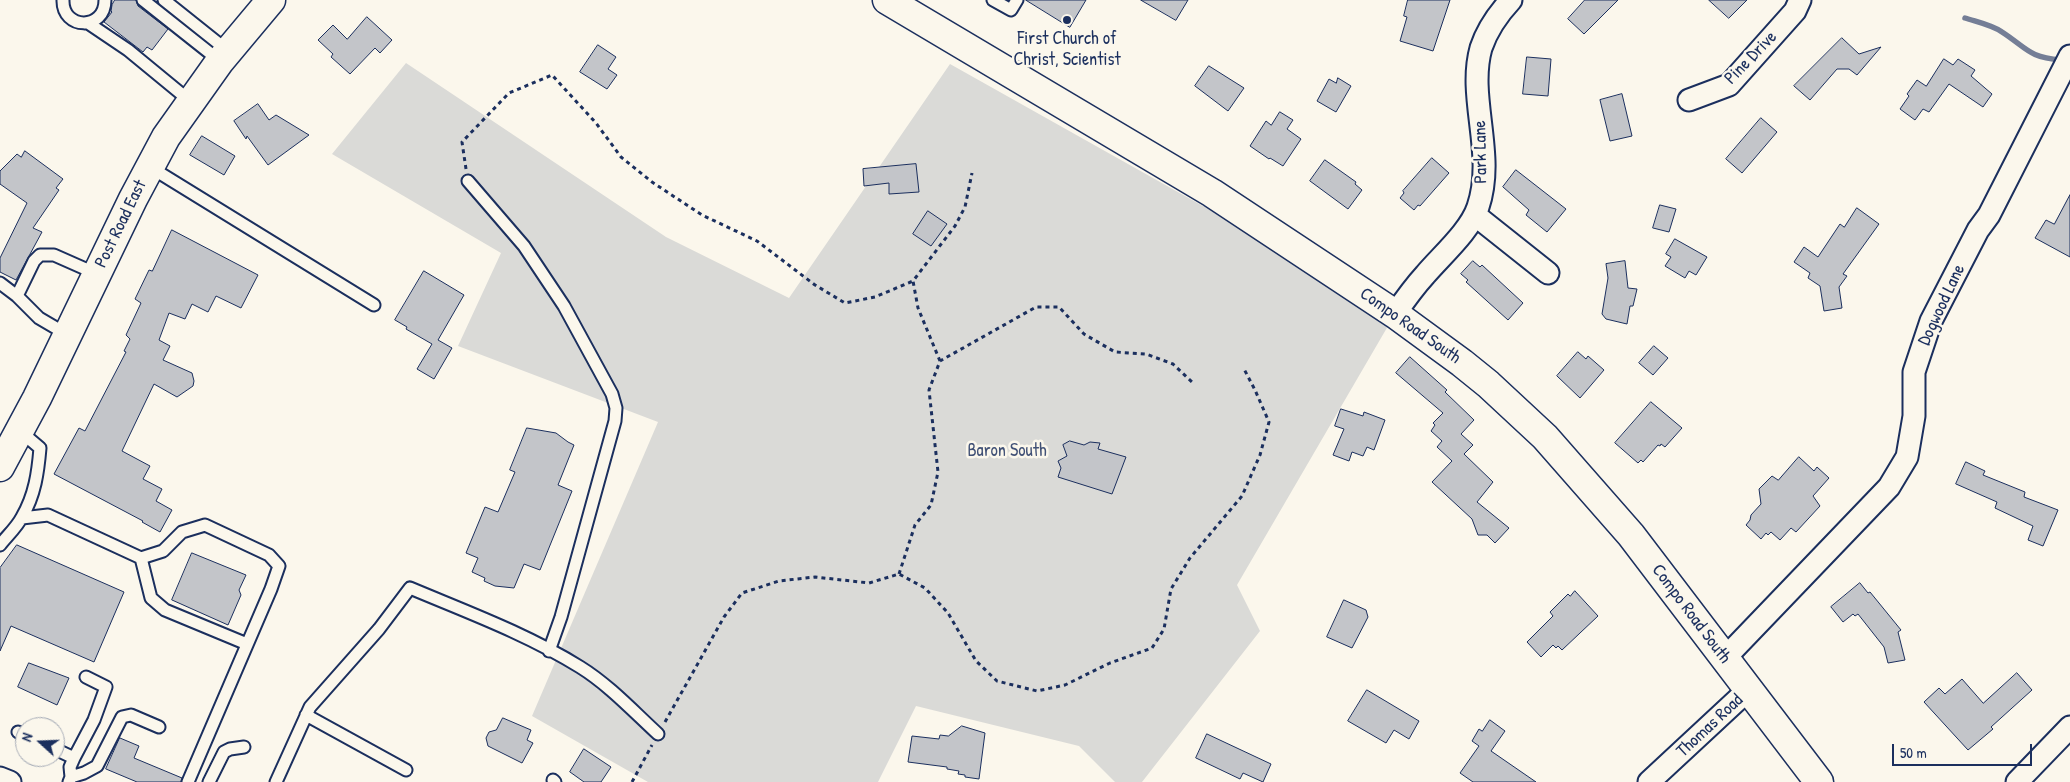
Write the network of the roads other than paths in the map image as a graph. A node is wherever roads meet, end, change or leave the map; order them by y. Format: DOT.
graph roads {
  1 [pos="63,0"];
  2 [pos="105,0"];
  3 [pos="143,0"];
  4 [pos="164,0"];
  5 [pos="271,0"];
  6 [pos="886,0"];
  7 [pos="993,0"];
  8 [pos="1017,0"];
  9 [pos="1511,0"];
  10 [pos="1800,0"];
  11 [pos="88,23"];
  12 [pos="224,56"];
  13 [pos="2070,56"];
  14 [pos="1689,100"];
  15 [pos="190,101"];
  16 [pos="150,167"];
  17 [pos="468,181"];
  18 [pos="1475,215"];
  19 [pos="1548,273"];
  20 [pos="97,274"];
  21 [pos="0,284"];
  22 [pos="17,296"];
  23 [pos="374,305"];
  24 [pos="1394,314"];
  25 [pos="68,335"];
  26 [pos="20,431"];
  27 [pos="0,467"];
  28 [pos="22,518"];
  29 [pos="0,545"];
  30 [pos="140,558"];
  31 [pos="247,644"];
  32 [pos="549,651"];
  33 [pos="1725,658"];
  34 [pos="86,677"];
  35 [pos="1748,690"];
  36 [pos="306,715"];
  37 [pos="159,727"];
  38 [pos="2070,727"];
  39 [pos="658,734"];
  40 [pos="244,747"];
  41 [pos="65,754"];
  42 [pos="74,758"];
  43 [pos="406,770"];
  44 [pos="0,778"];
  45 [pos="70,780"];
  46 [pos="10,782"];
  47 [pos="188,782"];
  48 [pos="209,782"];
  49 [pos="276,782"];
  50 [pos="1649,782"];
  51 [pos="1819,782"];
  52 [pos="2017,782"];
  1 -- 11 [label="lane"];
  2 -- 11 [label="lane"];
  3 -- 12 [label="lane"];
  4 -- 12 [label="lane"];
  5 -- 12 [label="main road, Post Road East"];
  6 -- 24 [label="main road, Compo Road South"];
  7 -- 8 [label="lane"];
  9 -- 18 [label="street, Park Lane"];
  10 -- 14 [label="street, Pine Drive"];
  11 -- 15 [label="lane"];
  12 -- 15 [label="main road, Post Road East"];
  13 -- 33 [label="street, Dogwood Lane"];
  15 -- 16 [label="main road, Post Road East"];
  16 -- 20 [label="main road, Post Road East"];
  16 -- 23 [label="lane"];
  17 -- 32 [label="lane"];
  18 -- 19 [label="street"];
  18 -- 24 [label="street, Park Lane"];
  20 -- 22 [label="lane"];
  20 -- 25 [label="main road, Post Road East"];
  21 -- 22 [label="lane"];
  22 -- 25 [label="lane"];
  24 -- 33 [label="main road, Compo Road South"];
  25 -- 26 [label="main road, Post Road East"];
  26 -- 27 [label="main road, Post Road East"];
  26 -- 28 [label="lane"];
  28 -- 29 [label="lane"];
  28 -- 30 [label="lane"];
  30 -- 31 [label="lane"];
  30 -- 31 [label="lane"];
  31 -- 47 [label="lane"];
  32 -- 36 [label="lane"];
  32 -- 39 [label="lane"];
  33 -- 35 [label="main road, Compo Road South"];
  34 -- 42 [label="lane"];
  35 -- 50 [label="street, Thomas Road"];
  35 -- 51 [label="main road, Compo Road South"];
  36 -- 43 [label="lane"];
  36 -- 49 [label="lane"];
  37 -- 45 [label="lane"];
  38 -- 52 [label="street"];
  40 -- 48 [label="lane"];
  41 -- 42 [label="lane"];
  42 -- 45 [label="lane"];
  44 -- 46 [label="street"];
}
